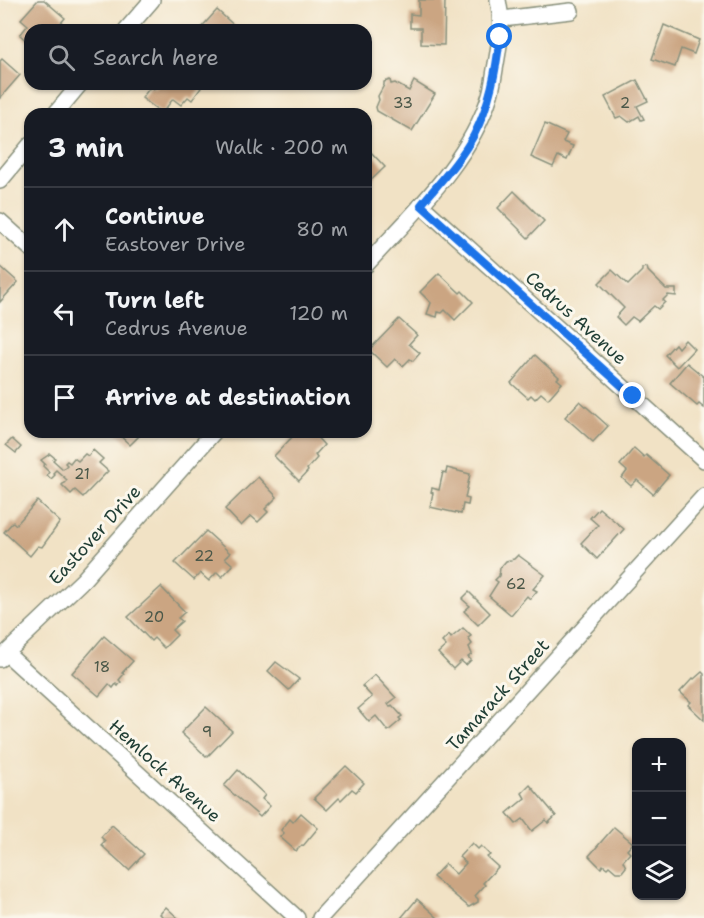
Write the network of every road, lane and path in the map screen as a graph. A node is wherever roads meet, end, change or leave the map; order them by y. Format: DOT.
graph roads {
  1 [pos="152,0"];
  2 [pos="498,0"];
  3 [pos="571,11"];
  4 [pos="502,19"];
  5 [pos="131,24"];
  6 [pos="75,90"];
  7 [pos="61,108"];
  8 [pos="24,152"];
  9 [pos="0,181"];
  10 [pos="421,205"];
  11 [pos="0,221"];
  12 [pos="24,243"];
  13 [pos="372,258"];
  14 [pos="209,438"];
  15 [pos="704,460"];
  16 [pos="704,496"];
  17 [pos="4,656"];
  18 [pos="297,918"];
  19 [pos="320,918"];
  1 -- 5 [label="street"];
  2 -- 4 [label="street"];
  3 -- 4 [label="street"];
  4 -- 10 [label="street"];
  6 -- 7 [label="street"];
  8 -- 9 [label="street"];
  10 -- 13 [label="street"];
  10 -- 15 [label="street, Cedrus Avenue"];
  11 -- 12 [label="street"];
  14 -- 17 [label="street, Eastover Drive"];
  16 -- 19 [label="street, Tamarack Street"];
  17 -- 18 [label="street, Hemlock Avenue"];
}
